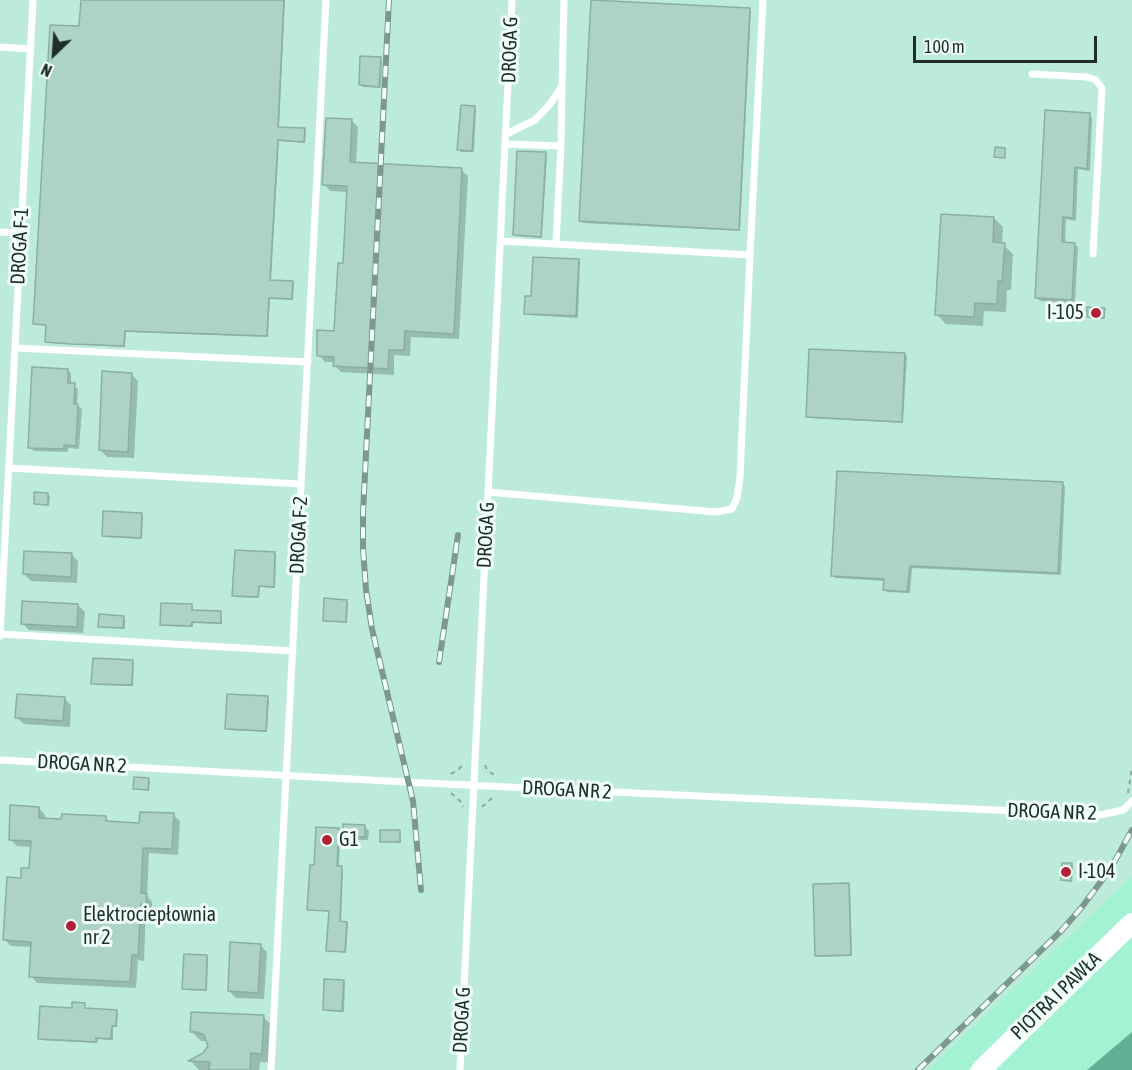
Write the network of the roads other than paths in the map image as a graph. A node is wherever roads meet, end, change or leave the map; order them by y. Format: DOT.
graph roads {
  1 [pos="33,0"];
  2 [pos="326,0"];
  3 [pos="512,0"];
  4 [pos="564,0"];
  5 [pos="764,0"];
  6 [pos="0,47"];
  7 [pos="30,49"];
  8 [pos="1032,74"];
  9 [pos="562,87"];
  10 [pos="506,134"];
  11 [pos="505,144"];
  12 [pos="561,146"];
  13 [pos="0,232"];
  14 [pos="21,233"];
  15 [pos="501,242"];
  16 [pos="556,244"];
  17 [pos="1093,254"];
  18 [pos="750,255"];
  19 [pos="15,348"];
  20 [pos="308,362"];
  21 [pos="0,439"];
  22 [pos="10,439"];
  23 [pos="9,468"];
  24 [pos="301,484"];
  25 [pos="488,492"];
  26 [pos="0,635"];
  27 [pos="293,651"];
  28 [pos="0,760"];
  29 [pos="286,774"];
  30 [pos="474,785"];
  31 [pos="1131,802"];
  32 [pos="1132,923"];
  33 [pos="271,1070"];
  34 [pos="460,1070"];
  35 [pos="981,1070"];
  1 -- 7 [label="lane, DROGA F-1"];
  2 -- 20 [label="lane, DROGA F-2"];
  3 -- 10 [label="lane, DROGA G"];
  4 -- 9 [label="lane"];
  5 -- 18 [label="lane"];
  6 -- 7 [label="lane"];
  7 -- 14 [label="lane, DROGA F-1"];
  8 -- 17 [label="lane"];
  9 -- 10 [label="lane"];
  9 -- 12 [label="lane"];
  10 -- 11 [label="lane, DROGA G"];
  11 -- 12 [label="lane"];
  11 -- 15 [label="lane, DROGA G"];
  12 -- 16 [label="lane"];
  13 -- 14 [label="lane"];
  14 -- 19 [label="lane, DROGA F-1"];
  15 -- 16 [label="lane"];
  15 -- 25 [label="lane, DROGA G"];
  16 -- 18 [label="lane"];
  18 -- 25 [label="lane"];
  19 -- 20 [label="lane"];
  19 -- 22 [label="lane, DROGA F-1"];
  20 -- 24 [label="lane, DROGA F-2"];
  21 -- 22 [label="lane"];
  22 -- 23 [label="lane, DROGA F-1"];
  23 -- 24 [label="lane"];
  23 -- 26 [label="lane, DROGA F-1"];
  24 -- 27 [label="lane, DROGA F-2"];
  25 -- 30 [label="lane, DROGA G"];
  26 -- 27 [label="lane"];
  27 -- 29 [label="lane, DROGA F-2"];
  28 -- 29 [label="lane, DROGA NR 2"];
  29 -- 30 [label="lane, DROGA NR 2"];
  29 -- 33 [label="lane, DROGA F-2"];
  30 -- 31 [label="lane, DROGA NR 2"];
  30 -- 34 [label="lane, DROGA G"];
  32 -- 35 [label="street, PIOTRA I PAWŁA"];
}
